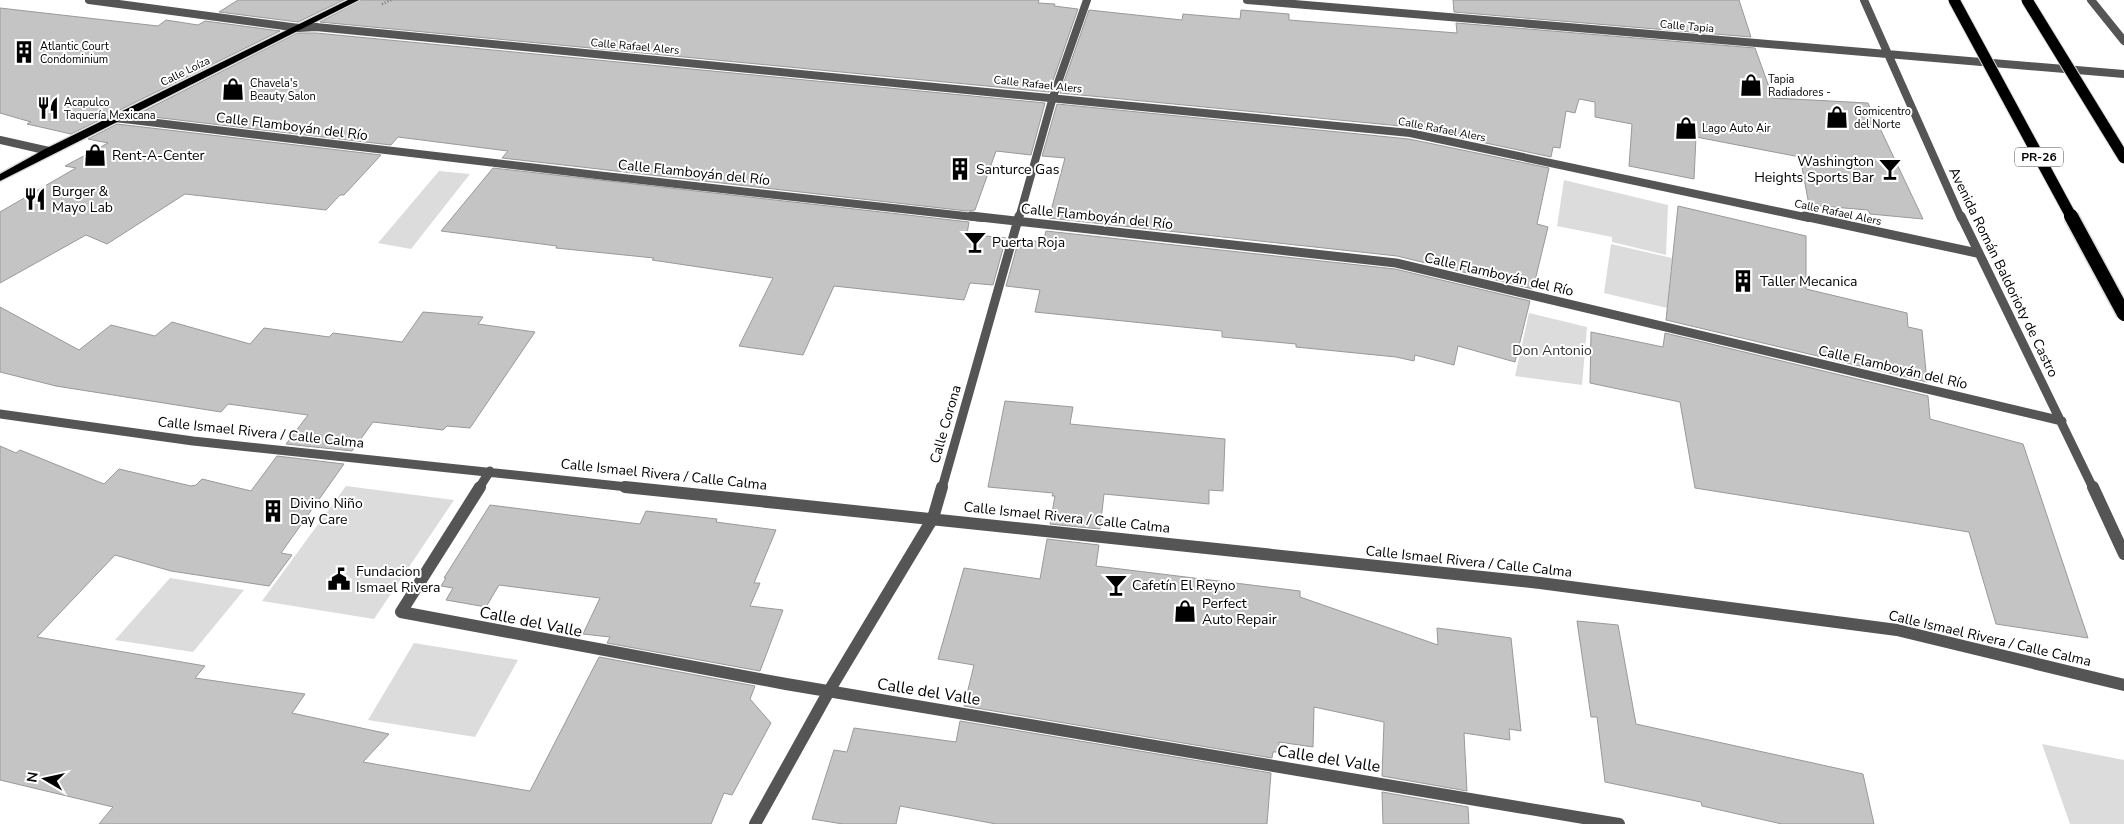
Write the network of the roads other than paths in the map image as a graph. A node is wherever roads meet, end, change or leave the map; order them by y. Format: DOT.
graph roads {
  1 [pos="89,0"];
  2 [pos="355,0"];
  3 [pos="1087,0"];
  4 [pos="1247,0"];
  5 [pos="1864,0"];
  6 [pos="1954,0"];
  7 [pos="2027,0"];
  8 [pos="2091,0"];
  9 [pos="299,28"];
  10 [pos="2124,41"];
  11 [pos="1888,55"];
  12 [pos="2124,74"];
  13 [pos="1053,97"];
  14 [pos="115,118"];
  15 [pos="0,140"];
  16 [pos="49,151"];
  17 [pos="2124,158"];
  18 [pos="0,178"];
  19 [pos="1017,221"];
  20 [pos="1976,253"];
  21 [pos="2124,314"];
  22 [pos="0,414"];
  23 [pos="2062,421"];
  24 [pos="490,471"];
  25 [pos="933,518"];
  26 [pos="2124,554"];
  27 [pos="2124,685"];
  28 [pos="829,691"];
  29 [pos="755,824"];
  30 [pos="1619,824"];
  1 -- 9 [label="street, Calle Rafael Alers"];
  2 -- 9 [label="main road, Calle Loíza"];
  3 -- 13 [label="street, Calle Corona"];
  4 -- 11 [label="street, Calle Tapia"];
  5 -- 11 [label="street, Avenida Román Baldorioty de Castro"];
  6 -- 21 [label="highway, PR-26, bridge"];
  7 -- 17 [label="highway, bridge"];
  8 -- 10 [label="street"];
  9 -- 13 [label="street, Calle Rafael Alers"];
  9 -- 14 [label="main road, Calle Loíza"];
  11 -- 12 [label="street, Calle Tapia"];
  11 -- 20 [label="street, Avenida Román Baldorioty de Castro"];
  13 -- 19 [label="street, Calle Corona"];
  13 -- 20 [label="street, Calle Rafael Alers"];
  14 -- 16 [label="main road, Calle Loíza"];
  14 -- 19 [label="street, Calle Flamboyán del Río"];
  15 -- 16 [label="street"];
  16 -- 18 [label="main road, Calle Loíza"];
  19 -- 23 [label="street, Calle Flamboyán del Río"];
  19 -- 25 [label="street, Calle Corona"];
  20 -- 23 [label="street, Avenida Román Baldorioty de Castro"];
  22 -- 24 [label="street, Calle Ismael Rivera / Calle Calma"];
  23 -- 26 [label="street, Avenida Román Baldorioty de Castro"];
  24 -- 25 [label="street, Calle Ismael Rivera / Calle Calma"];
  24 -- 28 [label="street, Calle del Valle"];
  25 -- 27 [label="street, Calle Ismael Rivera / Calle Calma"];
  25 -- 28 [label="street, Calle Corona"];
  28 -- 29 [label="street, Calle Corona"];
  28 -- 30 [label="street, Calle del Valle"];
}
